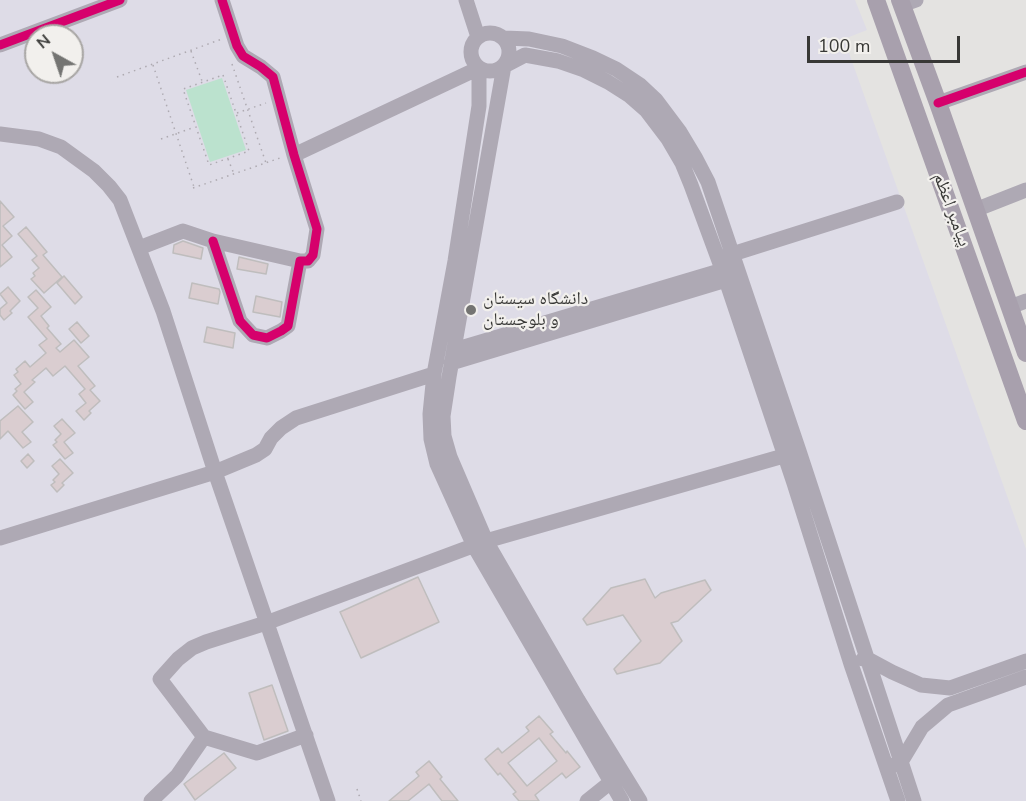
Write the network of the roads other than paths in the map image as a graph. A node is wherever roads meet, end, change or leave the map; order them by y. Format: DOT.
graph roads {
  1 [pos="222,0"];
  2 [pos="466,0"];
  3 [pos="876,0"];
  4 [pos="113,1"];
  5 [pos="906,2"];
  6 [pos="91,5"];
  7 [pos="478,37"];
  8 [pos="504,38"];
  9 [pos="0,45"];
  10 [pos="504,66"];
  11 [pos="479,68"];
  12 [pos="1026,72"];
  13 [pos="938,103"];
  14 [pos="0,134"];
  15 [pos="294,154"];
  16 [pos="1026,190"];
  17 [pos="897,202"];
  18 [pos="975,210"];
  19 [pos="213,241"];
  20 [pos="139,248"];
  21 [pos="300,261"];
  22 [pos="725,266"];
  23 [pos="1018,304"];
  24 [pos="1026,353"];
  25 [pos="452,356"];
  26 [pos="434,374"];
  27 [pos="1026,421"];
  28 [pos="437,437"];
  29 [pos="800,451"];
  30 [pos="784,455"];
  31 [pos="215,472"];
  32 [pos="0,538"];
  33 [pos="480,543"];
  34 [pos="266,623"];
  35 [pos="866,658"];
  36 [pos="1026,661"];
  37 [pos="851,664"];
  38 [pos="1026,677"];
  39 [pos="306,735"];
  40 [pos="204,736"];
  41 [pos="893,765"];
  42 [pos="617,778"];
  43 [pos="151,801"];
  44 [pos="328,801"];
  45 [pos="587,801"];
  46 [pos="622,801"];
  47 [pos="640,801"];
  48 [pos="898,801"];
  49 [pos="914,801"];
  1 -- 15 [label="street"];
  2 -- 7 [label="street"];
  3 -- 27 [label="main road, پیامبر اعظم"];
  4 -- 6 [label="street"];
  5 -- 13 [label="main road, پیامبر اعظم"];
  6 -- 9 [label="street"];
  7 -- 8 [label="street"];
  7 -- 11 [label="street"];
  8 -- 10 [label="street"];
  8 -- 22 [label="street"];
  10 -- 11 [label="street"];
  10 -- 22 [label="street"];
  10 -- 25 [label="street"];
  11 -- 15 [label="street"];
  11 -- 26 [label="street"];
  12 -- 13 [label="street"];
  13 -- 18 [label="main road, پیامبر اعظم"];
  14 -- 20 [label="street"];
  15 -- 21 [label="street"];
  16 -- 18 [label="street"];
  17 -- 22 [label="street"];
  18 -- 23 [label="main road, پیامبر اعظم"];
  19 -- 20 [label="street"];
  19 -- 21 [label="street"];
  19 -- 21 [label="street"];
  20 -- 31 [label="street"];
  22 -- 25 [label="street"];
  22 -- 29 [label="street"];
  22 -- 30 [label="street"];
  23 -- 24 [label="main road, پیامبر اعظم"];
  25 -- 28 [label="street"];
  26 -- 28 [label="street"];
  26 -- 31 [label="street"];
  28 -- 33 [label="street"];
  29 -- 30 [label="street"];
  29 -- 35 [label="street"];
  30 -- 33 [label="street"];
  30 -- 37 [label="street"];
  31 -- 32 [label="street"];
  31 -- 34 [label="street"];
  33 -- 34 [label="street"];
  33 -- 42 [label="street"];
  34 -- 39 [label="street"];
  34 -- 40 [label="street"];
  35 -- 36 [label="street"];
  35 -- 37 [label="street"];
  35 -- 41 [label="street"];
  37 -- 41 [label="street"];
  38 -- 41 [label="street"];
  39 -- 40 [label="street"];
  39 -- 44 [label="street"];
  40 -- 43 [label="street"];
  41 -- 48 [label="street"];
  41 -- 49 [label="street"];
  42 -- 45 [label="street"];
  42 -- 46 [label="street"];
  42 -- 47 [label="street"];
}
